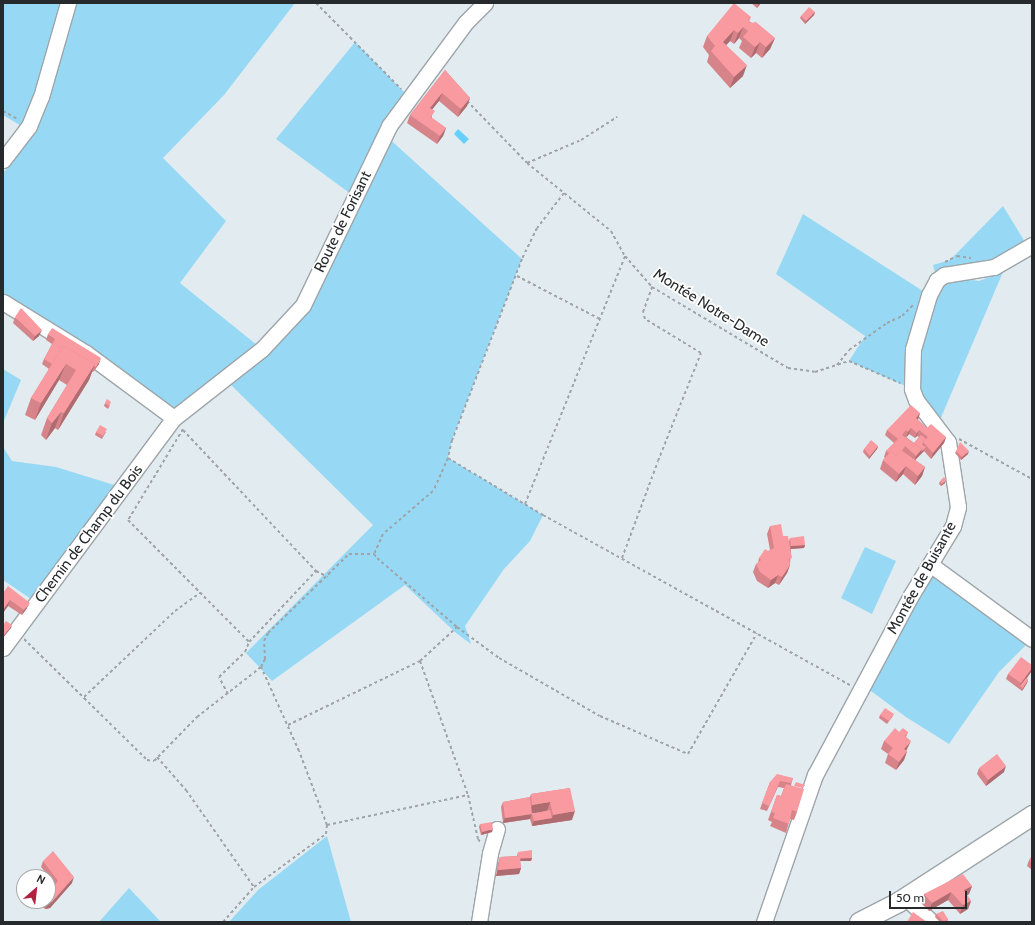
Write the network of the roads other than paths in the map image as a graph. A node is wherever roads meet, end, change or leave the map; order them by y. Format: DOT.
graph roads {
  1 [pos="68,3"];
  2 [pos="485,3"];
  3 [pos="3,160"];
  4 [pos="1032,245"];
  5 [pos="3,302"];
  6 [pos="179,424"];
  7 [pos="931,565"];
  8 [pos="1032,639"];
  9 [pos="3,648"];
  10 [pos="1032,816"];
  11 [pos="497,829"];
  12 [pos="905,897"];
  13 [pos="479,922"];
  14 [pos="764,922"];
  15 [pos="859,922"];
  16 [pos="932,922"];
  1 -- 3 [label="street"];
  2 -- 6 [label="street, Route de Forisant"];
  4 -- 7 [label="street, Montée de Buisante"];
  5 -- 6 [label="street"];
  6 -- 9 [label="street, Chemin de Champ du Bois"];
  7 -- 8 [label="street"];
  7 -- 14 [label="street, Montée de Buisante"];
  10 -- 12 [label="main road"];
  11 -- 13 [label="street"];
  12 -- 15 [label="main road"];
  12 -- 16 [label="street"];
}
